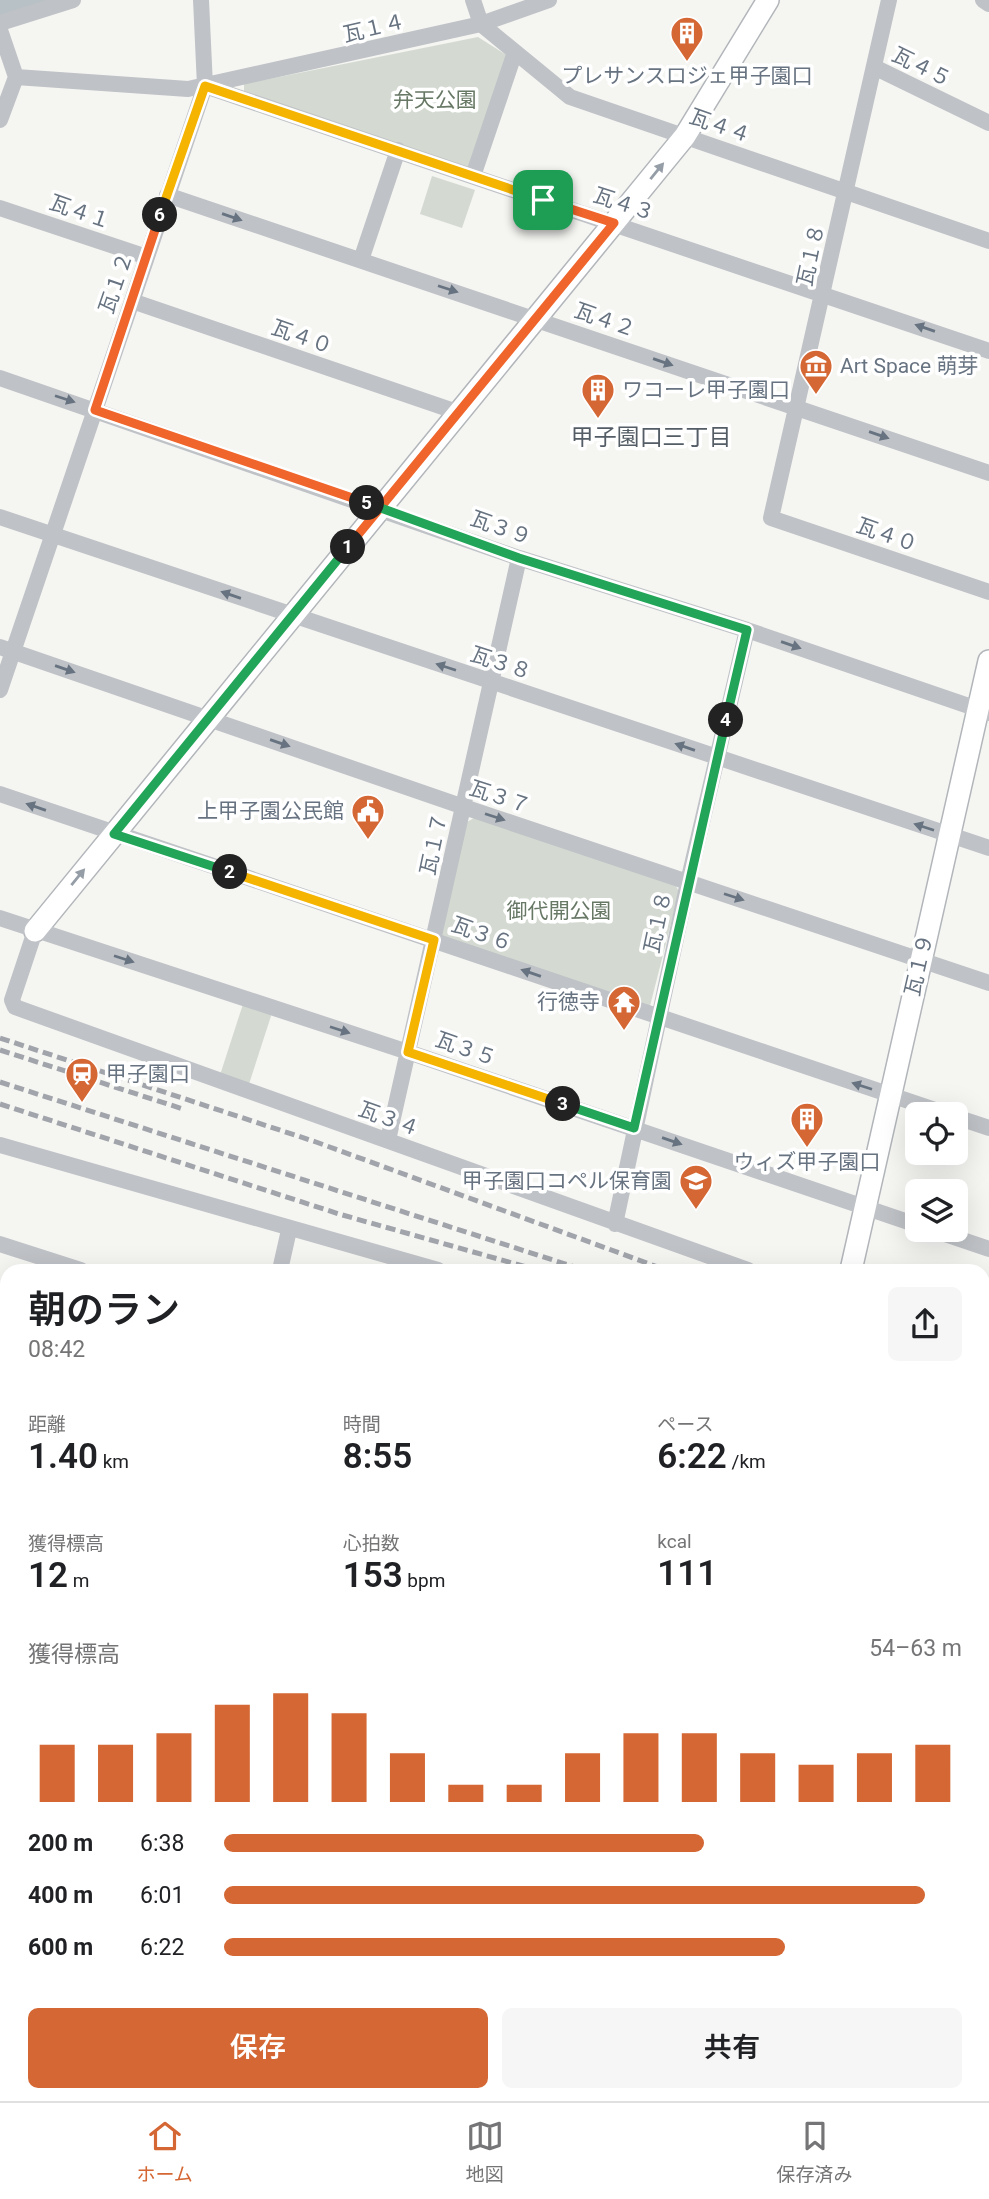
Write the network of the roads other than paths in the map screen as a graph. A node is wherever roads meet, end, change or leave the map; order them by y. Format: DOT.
graph roads {
  1 [pos="73,0"];
  2 [pos="201,0"];
  3 [pos="473,0"];
  4 [pos="549,0"];
  5 [pos="768,0"];
  6 [pos="889,0"];
  7 [pos="983,0"];
  8 [pos="989,4"];
  9 [pos="0,23"];
  10 [pos="481,24"];
  11 [pos="0,30"];
  12 [pos="515,52"];
  13 [pos="874,68"];
  14 [pos="16,77"];
  15 [pos="205,86"];
  16 [pos="0,120"];
  17 [pos="989,123"];
  18 [pos="685,136"];
  19 [pos="398,150"];
  20 [pos="473,176"];
  21 [pos="846,191"];
  22 [pos="167,195"];
  23 [pos="0,208"];
  24 [pos="614,223"];
  25 [pos="989,241"];
  26 [pos="147,257"];
  27 [pos="361,260"];
  28 [pos="824,293"];
  29 [pos="132,302"];
  30 [pos="536,318"];
  31 [pos="989,351"];
  32 [pos="0,378"];
  33 [pos="795,407"];
  34 [pos="95,410"];
  35 [pos="460,413"];
  36 [pos="989,473"];
  37 [pos="380,508"];
  38 [pos="0,517"];
  39 [pos="771,518"];
  40 [pos="52,535"];
  41 [pos="519,558"];
  42 [pos="989,592"];
  43 [pos="292,615"];
  44 [pos="747,630"];
  45 [pos="6,649"];
  46 [pos="989,661"];
  47 [pos="492,682"];
  48 [pos="0,690"];
  49 [pos="984,711"];
  50 [pos="208,717"];
  51 [pos="718,758"];
  52 [pos="0,794"];
  53 [pos="464,807"];
  54 [pos="114,834"];
  55 [pos="949,835"];
  56 [pos="989,848"];
  57 [pos="688,882"];
  58 [pos="0,918"];
  59 [pos="36,931"];
  60 [pos="434,940"];
  61 [pos="921,959"];
  62 [pos="989,983"];
  63 [pos="659,1016"];
  64 [pos="408,1052"];
  65 [pos="890,1095"];
  66 [pos="911,1102"];
  67 [pos="968,1121"];
  68 [pos="634,1128"];
  69 [pos="989,1128"];
  70 [pos="388,1140"];
  71 [pos="0,1144"];
  72 [pos="865,1208"];
  73 [pos="905,1221"];
  74 [pos="615,1224"];
  75 [pos="289,1230"];
  76 [pos="968,1242"];
  77 [pos="0,1244"];
  78 [pos="989,1249"];
  79 [pos="62,1264"];
  80 [pos="281,1264"];
  81 [pos="416,1264"];
  82 [pos="731,1264"];
  83 [pos="852,1264"];
  1 -- 9 [label="street"];
  2 -- 15 [label="street, 瓦１２"];
  3 -- 10 [label="street"];
  4 -- 10 [label="street, 瓦１４"];
  5 -- 18 [label="main road"];
  6 -- 13 [label="street, 瓦１８"];
  7 -- 8 [label="street"];
  10 -- 12 [label="street, 瓦４４"];
  10 -- 15 [label="street, 瓦１４"];
  11 -- 14 [label="street"];
  12 -- 18 [label="street, 瓦４４"];
  12 -- 20 [label="street"];
  13 -- 17 [label="street, 瓦４５"];
  13 -- 21 [label="street, 瓦１８"];
  14 -- 15 [label="street"];
  14 -- 16 [label="street"];
  15 -- 19 [label="street, 瓦４３"];
  15 -- 22 [label="street, 瓦１２"];
  18 -- 21 [label="street, 瓦４４"];
  24 -- 18 [label="main road, one-way"];
  19 -- 20 [label="street, 瓦４３"];
  19 -- 27 [label="street"];
  20 -- 24 [label="street, 瓦４３"];
  21 -- 25 [label="street, 瓦４４"];
  21 -- 28 [label="street, 瓦１８"];
  22 -- 26 [label="street, 瓦１２"];
  22 -- 27 [label="street, 瓦４２, one-way"];
  23 -- 26 [label="street, 瓦４１"];
  24 -- 28 [label="street, 瓦４３"];
  24 -- 30 [label="main road"];
  26 -- 29 [label="street, 瓦１２"];
  27 -- 30 [label="street, 瓦４２, one-way"];
  31 -- 28 [label="street, 瓦４３, one-way"];
  28 -- 33 [label="street, 瓦１８"];
  29 -- 34 [label="street, 瓦１２"];
  29 -- 35 [label="street, 瓦４０"];
  30 -- 33 [label="street, 瓦４２, one-way"];
  30 -- 35 [label="main road"];
  32 -- 34 [label="street, 瓦３９, one-way"];
  33 -- 36 [label="street, 瓦４２, one-way"];
  33 -- 39 [label="street, 瓦１８"];
  34 -- 37 [label="street, 瓦３９"];
  34 -- 40 [label="street, 瓦１２"];
  35 -- 37 [label="main road"];
  37 -- 41 [label="street, 瓦３９"];
  37 -- 43 [label="main road"];
  38 -- 40 [label="street, 瓦３８"];
  39 -- 42 [label="street, 瓦４０"];
  43 -- 40 [label="street, 瓦３８, one-way"];
  40 -- 45 [label="street, 瓦１２"];
  41 -- 44 [label="street, 瓦３９"];
  41 -- 47 [label="street, 瓦１７"];
  47 -- 43 [label="street, 瓦３８, one-way"];
  43 -- 50 [label="main road"];
  44 -- 49 [label="street, 瓦３９, one-way"];
  44 -- 51 [label="street, 瓦１８"];
  45 -- 48 [label="street, 瓦１２"];
  45 -- 50 [label="street, 瓦３７, one-way"];
  46 -- 49 [label="main road, 瓦１９"];
  51 -- 47 [label="street, 瓦３８, one-way"];
  47 -- 53 [label="street, 瓦１７"];
  49 -- 55 [label="main road, 瓦１９"];
  50 -- 53 [label="street, 瓦３７, one-way"];
  50 -- 54 [label="main road"];
  55 -- 51 [label="street, 瓦３８, one-way"];
  51 -- 57 [label="street, 瓦１８"];
  54 -- 52 [label="street, 瓦３６, one-way"];
  53 -- 57 [label="street, 瓦３７, one-way"];
  53 -- 60 [label="street, 瓦１７"];
  59 -- 54 [label="main road, one-way"];
  54 -- 60 [label="street, 瓦３６"];
  55 -- 56 [label="street, 瓦３８"];
  55 -- 61 [label="main road, 瓦１９"];
  57 -- 61 [label="street, 瓦３７, one-way"];
  57 -- 63 [label="street, 瓦１８"];
  58 -- 59 [label="street, 瓦３５"];
  59 -- 64 [label="street, 瓦３５, one-way"];
  59 -- 70 [label="street, 瓦３４"];
  63 -- 60 [label="street, 瓦３６, one-way"];
  60 -- 64 [label="street, 瓦１７"];
  61 -- 62 [label="street, 瓦３７"];
  61 -- 65 [label="main road, 瓦１９"];
  65 -- 63 [label="street, 瓦３６, one-way"];
  63 -- 68 [label="street, 瓦１８"];
  64 -- 68 [label="street, 瓦３５"];
  64 -- 70 [label="street, 瓦１７"];
  65 -- 66 [label="street, 瓦３６"];
  65 -- 72 [label="main road, 瓦１９"];
  67 -- 69 [label="street"];
  68 -- 72 [label="street, 瓦３５, one-way"];
  68 -- 74 [label="street, 瓦１８"];
  70 -- 74 [label="street, 瓦３４"];
  71 -- 75 [label="street"];
  72 -- 73 [label="street, 瓦３５"];
  72 -- 83 [label="main road, 瓦１９"];
  74 -- 82 [label="street, 瓦３４"];
  75 -- 80 [label="street"];
  75 -- 81 [label="street"];
  76 -- 78 [label="street"];
  77 -- 79 [label="street"];
}
